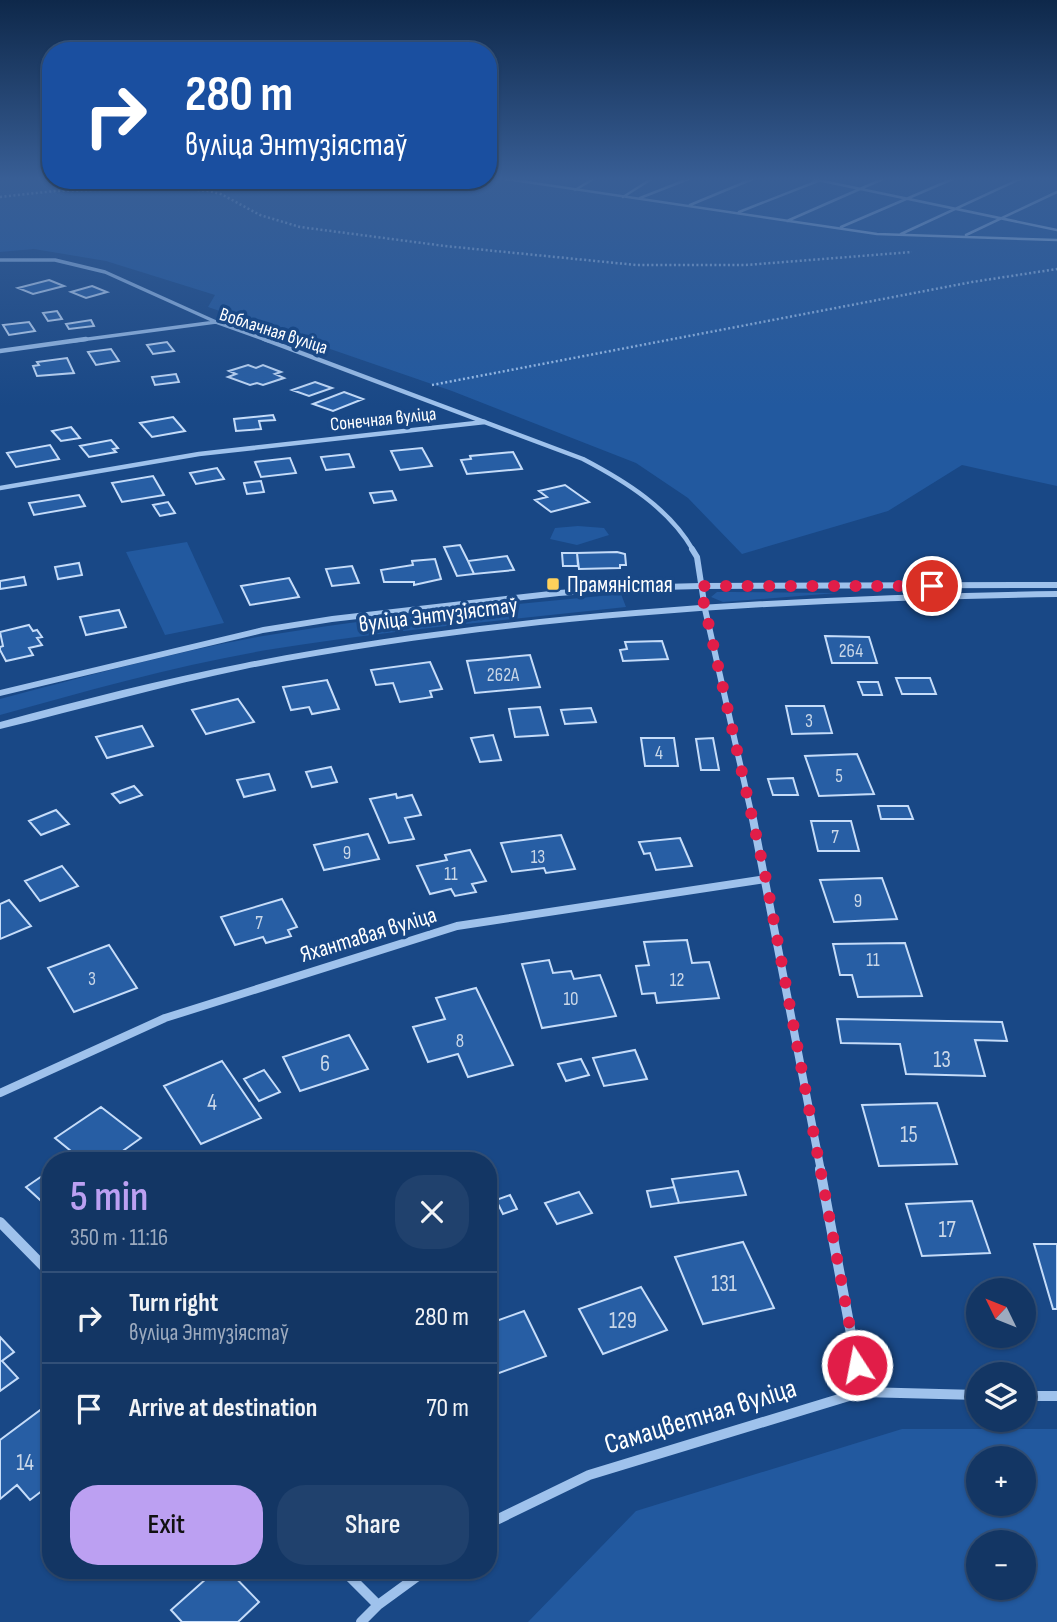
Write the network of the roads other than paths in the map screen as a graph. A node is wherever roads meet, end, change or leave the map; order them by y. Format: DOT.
graph roads {
  1 [pos="0,260"];
  2 [pos="216,322"];
  3 [pos="0,351"];
  4 [pos="490,422"];
  5 [pos="0,488"];
  6 [pos="1057,585"];
  7 [pos="700,586"];
  8 [pos="1057,594"];
  9 [pos="705,609"];
  10 [pos="0,692"];
  11 [pos="0,726"];
  12 [pos="766,879"];
  13 [pos="0,1093"];
  14 [pos="0,1222"];
  15 [pos="42,1265"];
  16 [pos="862,1392"];
  17 [pos="966,1395"];
  18 [pos="1036,1396"];
  19 [pos="1057,1396"];
  20 [pos="497,1520"];
  21 [pos="352,1579"];
  22 [pos="414,1579"];
  23 [pos="378,1605"];
  24 [pos="361,1622"];
  1 -- 2 [label="street"];
  2 -- 3 [label="street, Воблачная вуліца"];
  2 -- 4 [label="street, Воблачная вуліца"];
  4 -- 5 [label="street, Сонечная вуліца"];
  4 -- 7 [label="street, Сонечная вуліца"];
  6 -- 7 [label="street, вуліца Энтузіястаў"];
  7 -- 9 [label="street, Сонечная вуліца"];
  7 -- 10 [label="street, вуліца Энтузіястаў"];
  8 -- 9 [label="street, вуліца Энтузіястаў"];
  9 -- 11 [label="street, вуліца Энтузіястаў"];
  9 -- 12 [label="street, Сонечная вуліца"];
  12 -- 13 [label="street, Яхантавая вуліца"];
  12 -- 16 [label="street, Сонечная вуліца"];
  14 -- 15 [label="street"];
  16 -- 17 [label="street, Самацветная вуліца"];
  16 -- 20 [label="street, Самацветная вуліца"];
  18 -- 19 [label="street"];
  21 -- 23 [label="street"];
  22 -- 23 [label="street"];
  23 -- 24 [label="street"];
}
